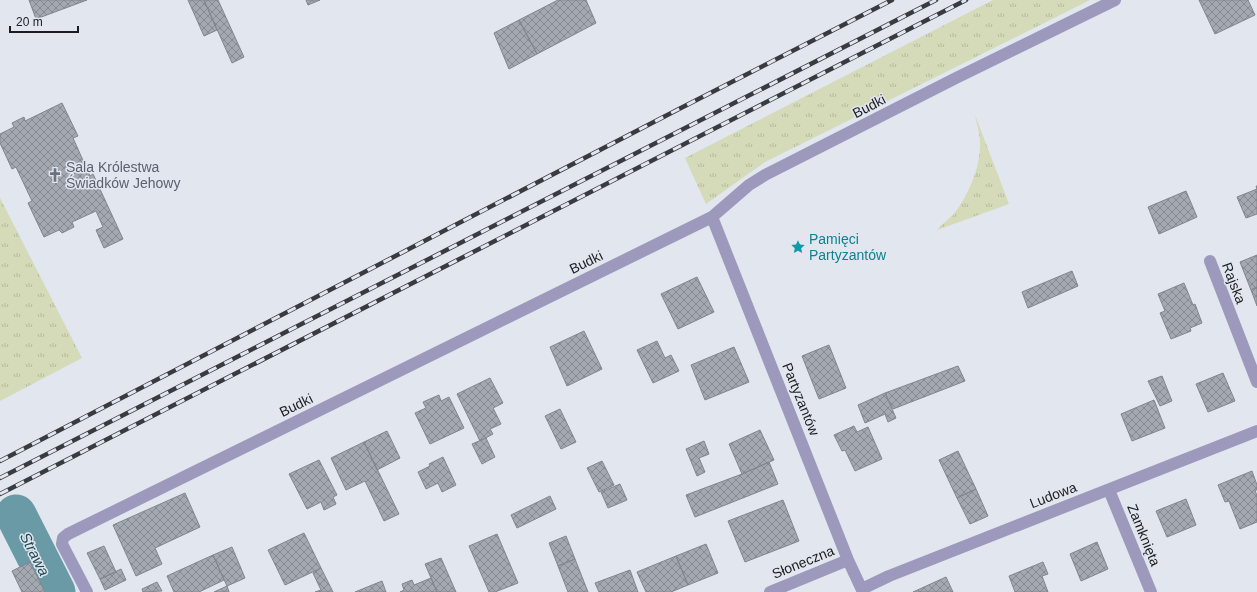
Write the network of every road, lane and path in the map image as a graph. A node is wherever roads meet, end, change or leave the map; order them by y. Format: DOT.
graph roads {
  1 [pos="1115,0"];
  2 [pos="712,217"];
  3 [pos="1210,261"];
  4 [pos="1257,382"];
  5 [pos="1257,431"];
  6 [pos="1109,490"];
  7 [pos="848,560"];
  8 [pos="862,591"];
  9 [pos="87,592"];
  10 [pos="770,592"];
  11 [pos="1151,592"];
  1 -- 2 [label="street, Budki"];
  2 -- 7 [label="street, Partyzantów"];
  2 -- 9 [label="street, Budki"];
  3 -- 4 [label="street, Rajska"];
  5 -- 6 [label="street, Ludowa"];
  6 -- 8 [label="street, Ludowa"];
  6 -- 11 [label="street, Zamknięta"];
  7 -- 8 [label="street, Partyzantów"];
  7 -- 10 [label="street, Słoneczna"];
}
